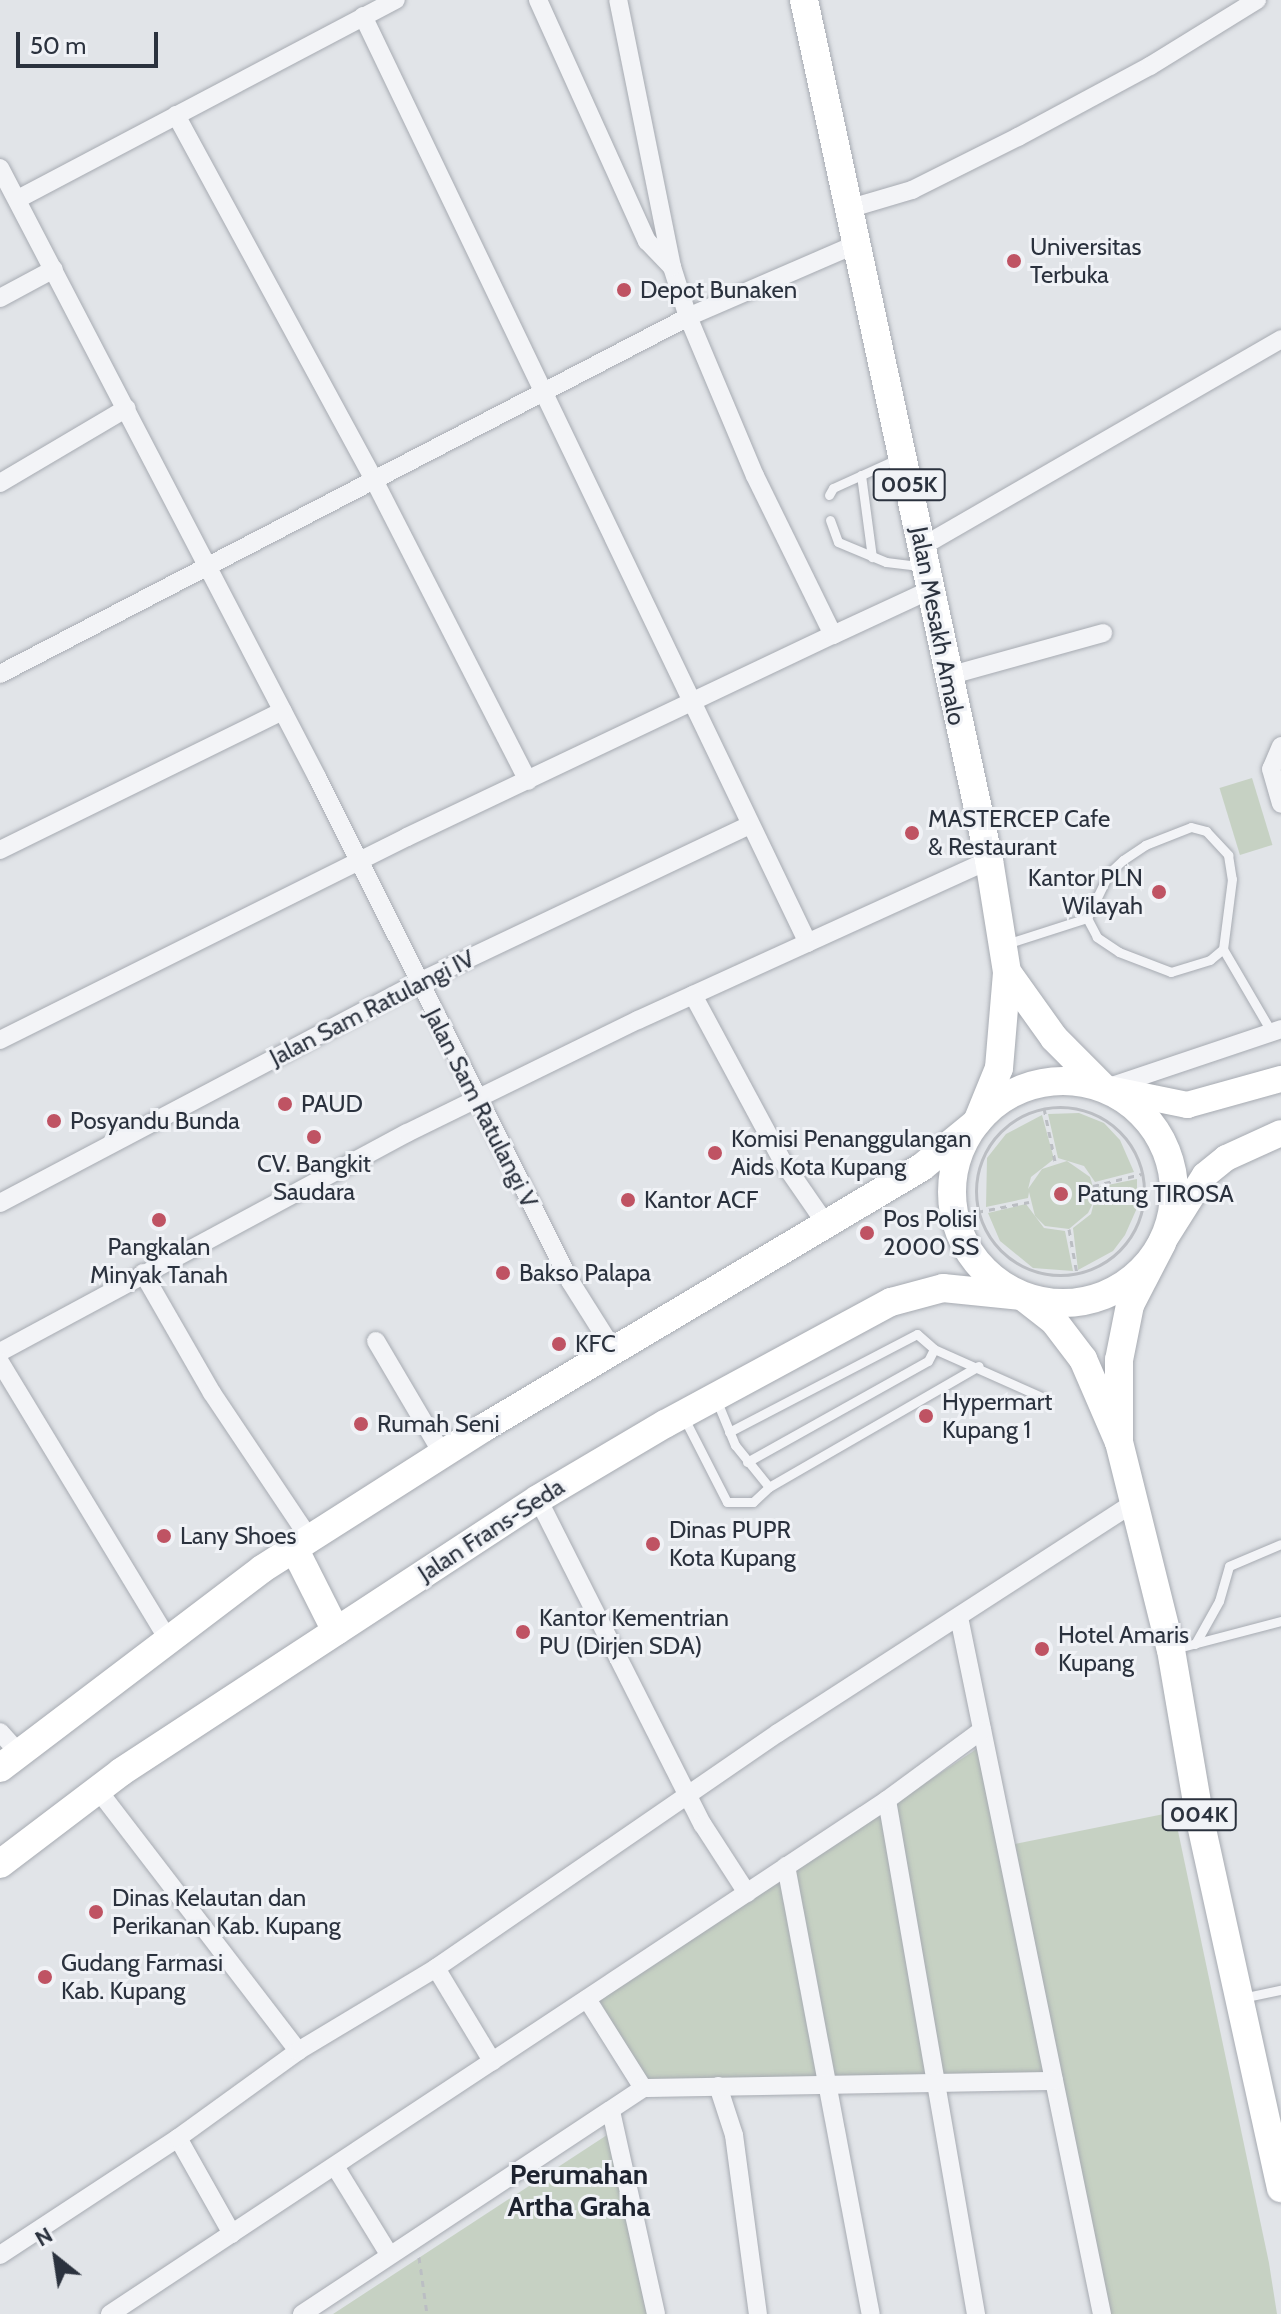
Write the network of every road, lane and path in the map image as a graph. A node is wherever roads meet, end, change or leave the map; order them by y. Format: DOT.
graph roads {
  1 [pos="396,0"];
  2 [pos="538,0"];
  3 [pos="618,0"];
  4 [pos="804,0"];
  5 [pos="1257,0"];
  6 [pos="363,16"];
  7 [pos="176,115"];
  8 [pos="0,168"];
  9 [pos="18,199"];
  10 [pos="851,208"];
  11 [pos="857,244"];
  12 [pos="672,267"];
  13 [pos="54,269"];
  14 [pos="0,298"];
  15 [pos="688,317"];
  16 [pos="1281,339"];
  17 [pos="542,392"];
  18 [pos="127,408"];
  19 [pos="903,456"];
  20 [pos="861,475"];
  21 [pos="374,480"];
  22 [pos="0,483"];
  23 [pos="829,495"];
  24 [pos="830,520"];
  25 [pos="872,557"];
  26 [pos="209,567"];
  27 [pos="927,568"];
  28 [pos="1103,633"];
  29 [pos="833,635"];
  30 [pos="0,674"];
  31 [pos="948,676"];
  32 [pos="689,701"];
  33 [pos="283,711"];
  34 [pos="1281,746"];
  35 [pos="528,781"];
  36 [pos="1281,804"];
  37 [pos="749,825"];
  38 [pos="0,850"];
  39 [pos="359,860"];
  40 [pos="989,860"];
  41 [pos="1087,918"];
  42 [pos="808,943"];
  43 [pos="1223,949"];
  44 [pos="1005,958"];
  45 [pos="417,983"];
  46 [pos="693,995"];
  47 [pos="1276,1031"];
  48 [pos="0,1040"];
  49 [pos="1281,1079"];
  50 [pos="1104,1088"];
  51 [pos="477,1101"];
  52 [pos="1044,1108"];
  53 [pos="977,1122"];
  54 [pos="1281,1133"];
  55 [pos="1055,1161"];
  56 [pos="1142,1174"];
  57 [pos="1093,1186"];
  58 [pos="1029,1202"];
  59 [pos="0,1203"];
  60 [pos="977,1212"];
  61 [pos="826,1224"];
  62 [pos="1069,1229"];
  63 [pos="1162,1243"];
  64 [pos="143,1273"];
  65 [pos="1077,1274"];
  66 [pos="1022,1296"];
  67 [pos="376,1341"];
  68 [pos="934,1349"];
  69 [pos="614,1351"];
  70 [pos="0,1352"];
  71 [pos="0,1362"];
  72 [pos="979,1366"];
  73 [pos="716,1397"];
  74 [pos="1042,1397"];
  75 [pos="683,1415"];
  76 [pos="729,1432"];
  77 [pos="1119,1442"];
  78 [pos="442,1453"];
  79 [pos="747,1462"];
  80 [pos="769,1487"];
  81 [pos="538,1499"];
  82 [pos="1132,1504"];
  83 [pos="302,1543"];
  84 [pos="1281,1544"];
  85 [pos="959,1617"];
  86 [pos="1281,1621"];
  87 [pos="336,1631"];
  88 [pos="168,1639"];
  89 [pos="1183,1647"];
  90 [pos="982,1730"];
  91 [pos="0,1732"];
  92 [pos="9,1761"];
  93 [pos="98,1790"];
  94 [pos="690,1793"];
  95 [pos="887,1800"];
  96 [pos="0,1864"];
  97 [pos="786,1866"];
  98 [pos="747,1893"];
  99 [pos="436,1968"];
  100 [pos="1281,1990"];
  101 [pos="1242,1998"];
  102 [pos="587,1999"];
  103 [pos="298,2051"];
  104 [pos="492,2061"];
  105 [pos="1054,2081"];
  106 [pos="936,2085"];
  107 [pos="718,2086"];
  108 [pos="828,2087"];
  109 [pos="643,2088"];
  110 [pos="611,2111"];
  111 [pos="178,2138"];
  112 [pos="1277,2147"];
  113 [pos="336,2168"];
  114 [pos="1281,2188"];
  115 [pos="232,2234"];
  116 [pos="420,2237"];
  117 [pos="389,2254"];
  118 [pos="0,2255"];
  119 [pos="110,2314"];
  120 [pos="302,2314"];
  121 [pos="427,2314"];
  122 [pos="656,2314"];
  123 [pos="758,2314"];
  124 [pos="871,2314"];
  125 [pos="976,2314"];
  126 [pos="1102,2314"];
  1 -- 6 [label="street"];
  2 -- 12 [label="street"];
  3 -- 12 [label="street"];
  4 -- 10 [label="main road, Jalan Mesakh Amalo / 005K"];
  5 -- 10 [label="street"];
  6 -- 7 [label="street"];
  6 -- 17 [label="street"];
  7 -- 9 [label="street"];
  7 -- 21 [label="street"];
  8 -- 9 [label="street, Jalan Sam Ratulangi V"];
  9 -- 13 [label="street, Jalan Sam Ratulangi V"];
  10 -- 11 [label="main road, Jalan Mesakh Amalo / 005K"];
  11 -- 15 [label="street"];
  11 -- 19 [label="main road, Jalan Mesakh Amalo / 005K"];
  12 -- 15 [label="street"];
  13 -- 14 [label="street"];
  13 -- 18 [label="street, Jalan Sam Ratulangi V"];
  15 -- 17 [label="street"];
  15 -- 29 [label="street"];
  16 -- 27 [label="street"];
  17 -- 21 [label="street"];
  17 -- 32 [label="street"];
  18 -- 22 [label="street"];
  18 -- 26 [label="street, Jalan Sam Ratulangi V"];
  19 -- 20 [label="lane"];
  19 -- 27 [label="main road, Jalan Mesakh Amalo / 005K"];
  20 -- 23 [label="lane"];
  20 -- 25 [label="lane"];
  21 -- 26 [label="street"];
  21 -- 35 [label="street"];
  24 -- 25 [label="lane"];
  25 -- 27 [label="lane"];
  26 -- 30 [label="street"];
  26 -- 33 [label="street, Jalan Sam Ratulangi V"];
  27 -- 29 [label="street"];
  27 -- 31 [label="main road, Jalan Mesakh Amalo / 005K"];
  28 -- 31 [label="street"];
  29 -- 32 [label="street"];
  31 -- 40 [label="main road, Jalan Mesakh Amalo / 005K"];
  32 -- 35 [label="street"];
  32 -- 37 [label="street"];
  33 -- 38 [label="street"];
  33 -- 39 [label="street, Jalan Sam Ratulangi V"];
  34 -- 36 [label="street"];
  35 -- 39 [label="street"];
  37 -- 42 [label="street"];
  37 -- 45 [label="street, Jalan Sam Ratulangi IV"];
  39 -- 45 [label="street, Jalan Sam Ratulangi V"];
  39 -- 48 [label="street"];
  40 -- 42 [label="street"];
  40 -- 44 [label="main road, Jalan Mesakh Amalo / 005K"];
  41 -- 43 [label="lane"];
  41 -- 43 [label="lane"];
  41 -- 44 [label="lane"];
  42 -- 46 [label="street"];
  43 -- 47 [label="lane"];
  44 -- 50 [label="main road, Jalan Mesakh Amalo / 005K"];
  44 -- 53 [label="main road, Jalan Mesakh Amalo / 005K"];
  45 -- 51 [label="street, Jalan Sam Ratulangi V"];
  45 -- 59 [label="street, Jalan Sam Ratulangi IV"];
  46 -- 51 [label="street"];
  46 -- 61 [label="street"];
  47 -- 50 [label="street"];
  49 -- 50 [label="main road"];
  50 -- 53 [label="main road"];
  50 -- 63 [label="main road"];
  51 -- 64 [label="street"];
  51 -- 69 [label="street, Jalan Sam Ratulangi V"];
  52 -- 55 [label="path"];
  52 -- 56 [label="path"];
  52 -- 60 [label="path"];
  53 -- 61 [label="main road"];
  53 -- 66 [label="main road, Jalan Mesakh Amalo"];
  54 -- 63 [label="main road"];
  56 -- 57 [label="path"];
  56 -- 65 [label="path"];
  58 -- 60 [label="path"];
  60 -- 65 [label="path"];
  61 -- 69 [label="main road"];
  62 -- 65 [label="path"];
  63 -- 66 [label="main road, Jalan Frans-Seda"];
  63 -- 77 [label="main road, 004K"];
  64 -- 70 [label="street"];
  64 -- 83 [label="street"];
  66 -- 73 [label="main road, Jalan Frans-Seda"];
  66 -- 77 [label="main road, 004K"];
  67 -- 78 [label="street"];
  68 -- 72 [label="lane"];
  68 -- 76 [label="lane"];
  68 -- 79 [label="lane"];
  69 -- 78 [label="main road"];
  71 -- 88 [label="street"];
  72 -- 74 [label="lane"];
  72 -- 80 [label="lane"];
  73 -- 75 [label="main road, Jalan Frans-Seda"];
  73 -- 76 [label="lane"];
  75 -- 80 [label="lane"];
  75 -- 81 [label="main road, Jalan Frans-Seda"];
  76 -- 79 [label="lane"];
  77 -- 82 [label="main road, 004K"];
  78 -- 83 [label="main road"];
  79 -- 80 [label="lane"];
  81 -- 87 [label="main road, Jalan Frans-Seda"];
  81 -- 94 [label="street"];
  82 -- 85 [label="street"];
  82 -- 89 [label="main road, 004K"];
  83 -- 87 [label="main road"];
  83 -- 88 [label="main road"];
  84 -- 89 [label="lane"];
  85 -- 90 [label="street"];
  85 -- 94 [label="street"];
  86 -- 89 [label="lane"];
  87 -- 93 [label="main road, Jalan Frans-Seda"];
  88 -- 92 [label="main road"];
  89 -- 101 [label="main road, 004K"];
  90 -- 95 [label="street"];
  90 -- 105 [label="street"];
  91 -- 92 [label="street"];
  93 -- 96 [label="main road, Jalan Frans-Seda"];
  93 -- 103 [label="street"];
  94 -- 98 [label="street"];
  94 -- 99 [label="street"];
  95 -- 97 [label="street"];
  95 -- 106 [label="street"];
  97 -- 98 [label="street"];
  97 -- 108 [label="street"];
  98 -- 102 [label="street"];
  99 -- 103 [label="street"];
  99 -- 104 [label="street"];
  100 -- 101 [label="lane"];
  101 -- 112 [label="main road, 004K"];
  102 -- 104 [label="street"];
  102 -- 109 [label="street"];
  103 -- 111 [label="street"];
  104 -- 113 [label="street"];
  105 -- 106 [label="street"];
  105 -- 126 [label="street"];
  106 -- 108 [label="street"];
  106 -- 125 [label="street"];
  107 -- 108 [label="street"];
  107 -- 109 [label="street"];
  107 -- 123 [label="street"];
  108 -- 124 [label="street"];
  109 -- 110 [label="street"];
  110 -- 116 [label="street"];
  110 -- 122 [label="street"];
  111 -- 115 [label="street"];
  111 -- 118 [label="street"];
  112 -- 114 [label="main road, 004K"];
  113 -- 115 [label="street"];
  113 -- 117 [label="street"];
  115 -- 119 [label="street"];
  116 -- 117 [label="street"];
  116 -- 121 [label="path"];
  117 -- 120 [label="street"];
}
